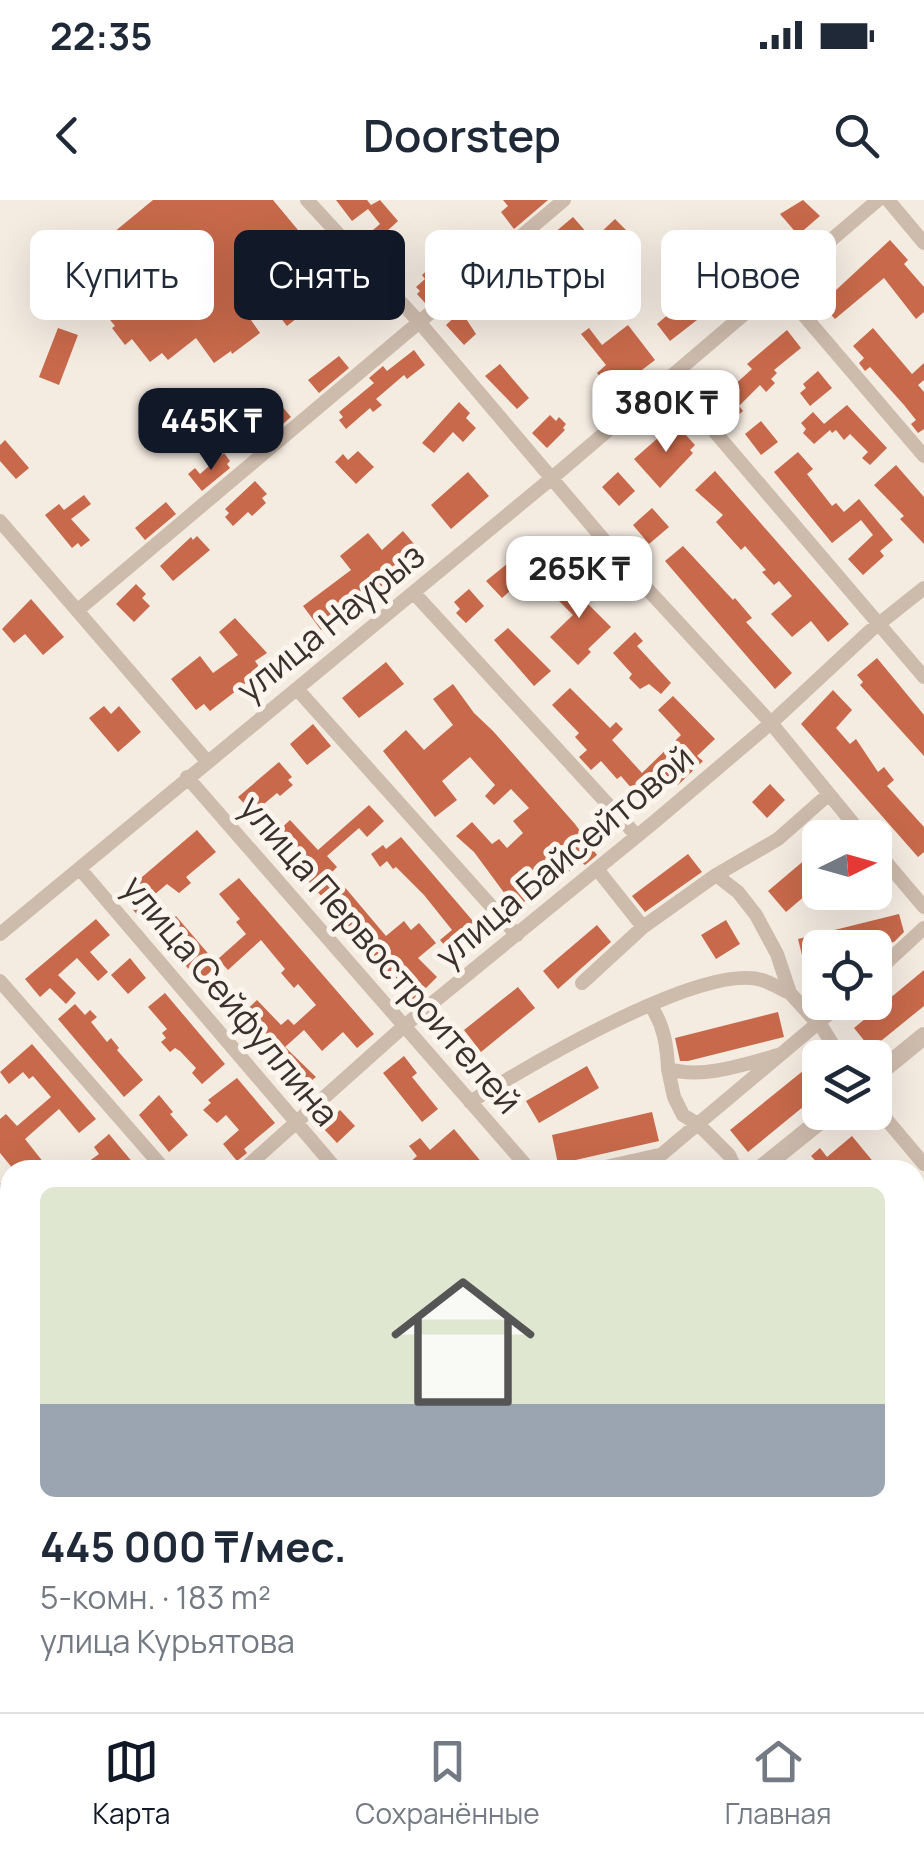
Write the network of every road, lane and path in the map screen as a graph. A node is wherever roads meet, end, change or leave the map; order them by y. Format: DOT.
graph roads {
  1 [pos="307,200"];
  2 [pos="564,200"];
  3 [pos="878,200"];
  4 [pos="888,200"];
  5 [pos="836,236"];
  6 [pos="924,242"];
  7 [pos="736,320"];
  8 [pos="808,320"];
  9 [pos="420,323"];
  10 [pos="668,377"];
  11 [pos="924,456"];
  12 [pos="552,478"];
  13 [pos="0,521"];
  14 [pos="924,588"];
  15 [pos="414,593"];
  16 [pos="78,610"];
  17 [pos="879,624"];
  18 [pos="924,677"];
  19 [pos="298,690"];
  20 [pos="770,723"];
  21 [pos="206,760"];
  22 [pos="186,777"];
  23 [pos="829,794"];
  24 [pos="850,820"];
  25 [pos="637,836"];
  26 [pos="597,868"];
  27 [pos="80,869"];
  28 [pos="892,869"];
  29 [pos="716,875"];
  30 [pos="924,907"];
  31 [pos="643,927"];
  32 [pos="924,928"];
  33 [pos="0,934"];
  34 [pos="517,934"];
  35 [pos="892,957"];
  36 [pos="0,981"];
  37 [pos="582,984"];
  38 [pos="790,993"];
  39 [pos="651,1006"];
  40 [pos="823,1020"];
  41 [pos="819,1024"];
  42 [pos="403,1027"];
  43 [pos="924,1036"];
  44 [pos="829,1040"];
  45 [pos="784,1053"];
  46 [pos="892,1062"];
  47 [pos="668,1070"];
  48 [pos="470,1102"];
  49 [pos="298,1124"];
  50 [pos="699,1125"];
  51 [pos="892,1126"];
  52 [pos="808,1130"];
  53 [pos="660,1155"];
  54 [pos="156,1160"];
  55 [pos="254,1160"];
  56 [pos="329,1160"];
  57 [pos="521,1160"];
  58 [pos="637,1160"];
  59 [pos="655,1160"];
  60 [pos="731,1160"];
  61 [pos="771,1160"];
  62 [pos="921,1160"];
  1 -- 9 [label="street"];
  2 -- 9 [label="street"];
  3 -- 5 [label="street, улица Наурыз"];
  4 -- 6 [label="street"];
  7 -- 10 [label="street, улица Наурыз"];
  8 -- 11 [label="street"];
  9 -- 12 [label="street"];
  9 -- 16 [label="street"];
  10 -- 12 [label="street, улица Наурыз"];
  10 -- 17 [label="street"];
  12 -- 15 [label="street, улица Наурыз"];
  12 -- 20 [label="street"];
  13 -- 16 [label="street"];
  14 -- 17 [label="street, улица Байсейтовой"];
  15 -- 19 [label="street, улица Наурыз"];
  15 -- 25 [label="street"];
  16 -- 21 [label="street"];
  17 -- 18 [label="street"];
  17 -- 20 [label="street, улица Байсейтовой"];
  19 -- 21 [label="street, улица Наурыз"];
  19 -- 34 [label="street"];
  20 -- 23 [label="street"];
  20 -- 25 [label="street, улица Байсейтовой"];
  21 -- 22 [label="street, улица Наурыз"];
  22 -- 27 [label="street, улица Наурыз"];
  22 -- 42 [label="street, улица Первостроителей"];
  23 -- 24 [label="street"];
  23 -- 29 [label="street"];
  25 -- 26 [label="street, улица Байсейтовой"];
  26 -- 31 [label="street"];
  26 -- 34 [label="street, улица Байсейтовой"];
  27 -- 33 [label="street, улица Наурыз"];
  27 -- 49 [label="street, улица Сейфуллина"];
  28 -- 30 [label="street"];
  29 -- 31 [label="street"];
  29 -- 38 [label="street"];
  31 -- 37 [label="street"];
  32 -- 35 [label="street"];
  34 -- 42 [label="street, улица Байсейтовой"];
  36 -- 54 [label="street"];
  38 -- 39 [label="street"];
  38 -- 41 [label="street"];
  39 -- 47 [label="street"];
  39 -- 48 [label="street"];
  40 -- 41 [label="street"];
  41 -- 44 [label="street"];
  41 -- 45 [label="street"];
  42 -- 48 [label="street, улица Первостроителей"];
  42 -- 49 [label="street, улица Байсейтовой"];
  43 -- 46 [label="street"];
  45 -- 47 [label="street"];
  45 -- 50 [label="street"];
  47 -- 50 [label="street"];
  48 -- 57 [label="street, улица Первостроителей"];
  49 -- 55 [label="street, улица Байсейтовой"];
  49 -- 56 [label="street, улица Сейфуллина"];
  50 -- 53 [label="street"];
  50 -- 60 [label="street"];
  51 -- 62 [label="street"];
  52 -- 61 [label="street"];
  53 -- 58 [label="street"];
  53 -- 59 [label="street"];
}
